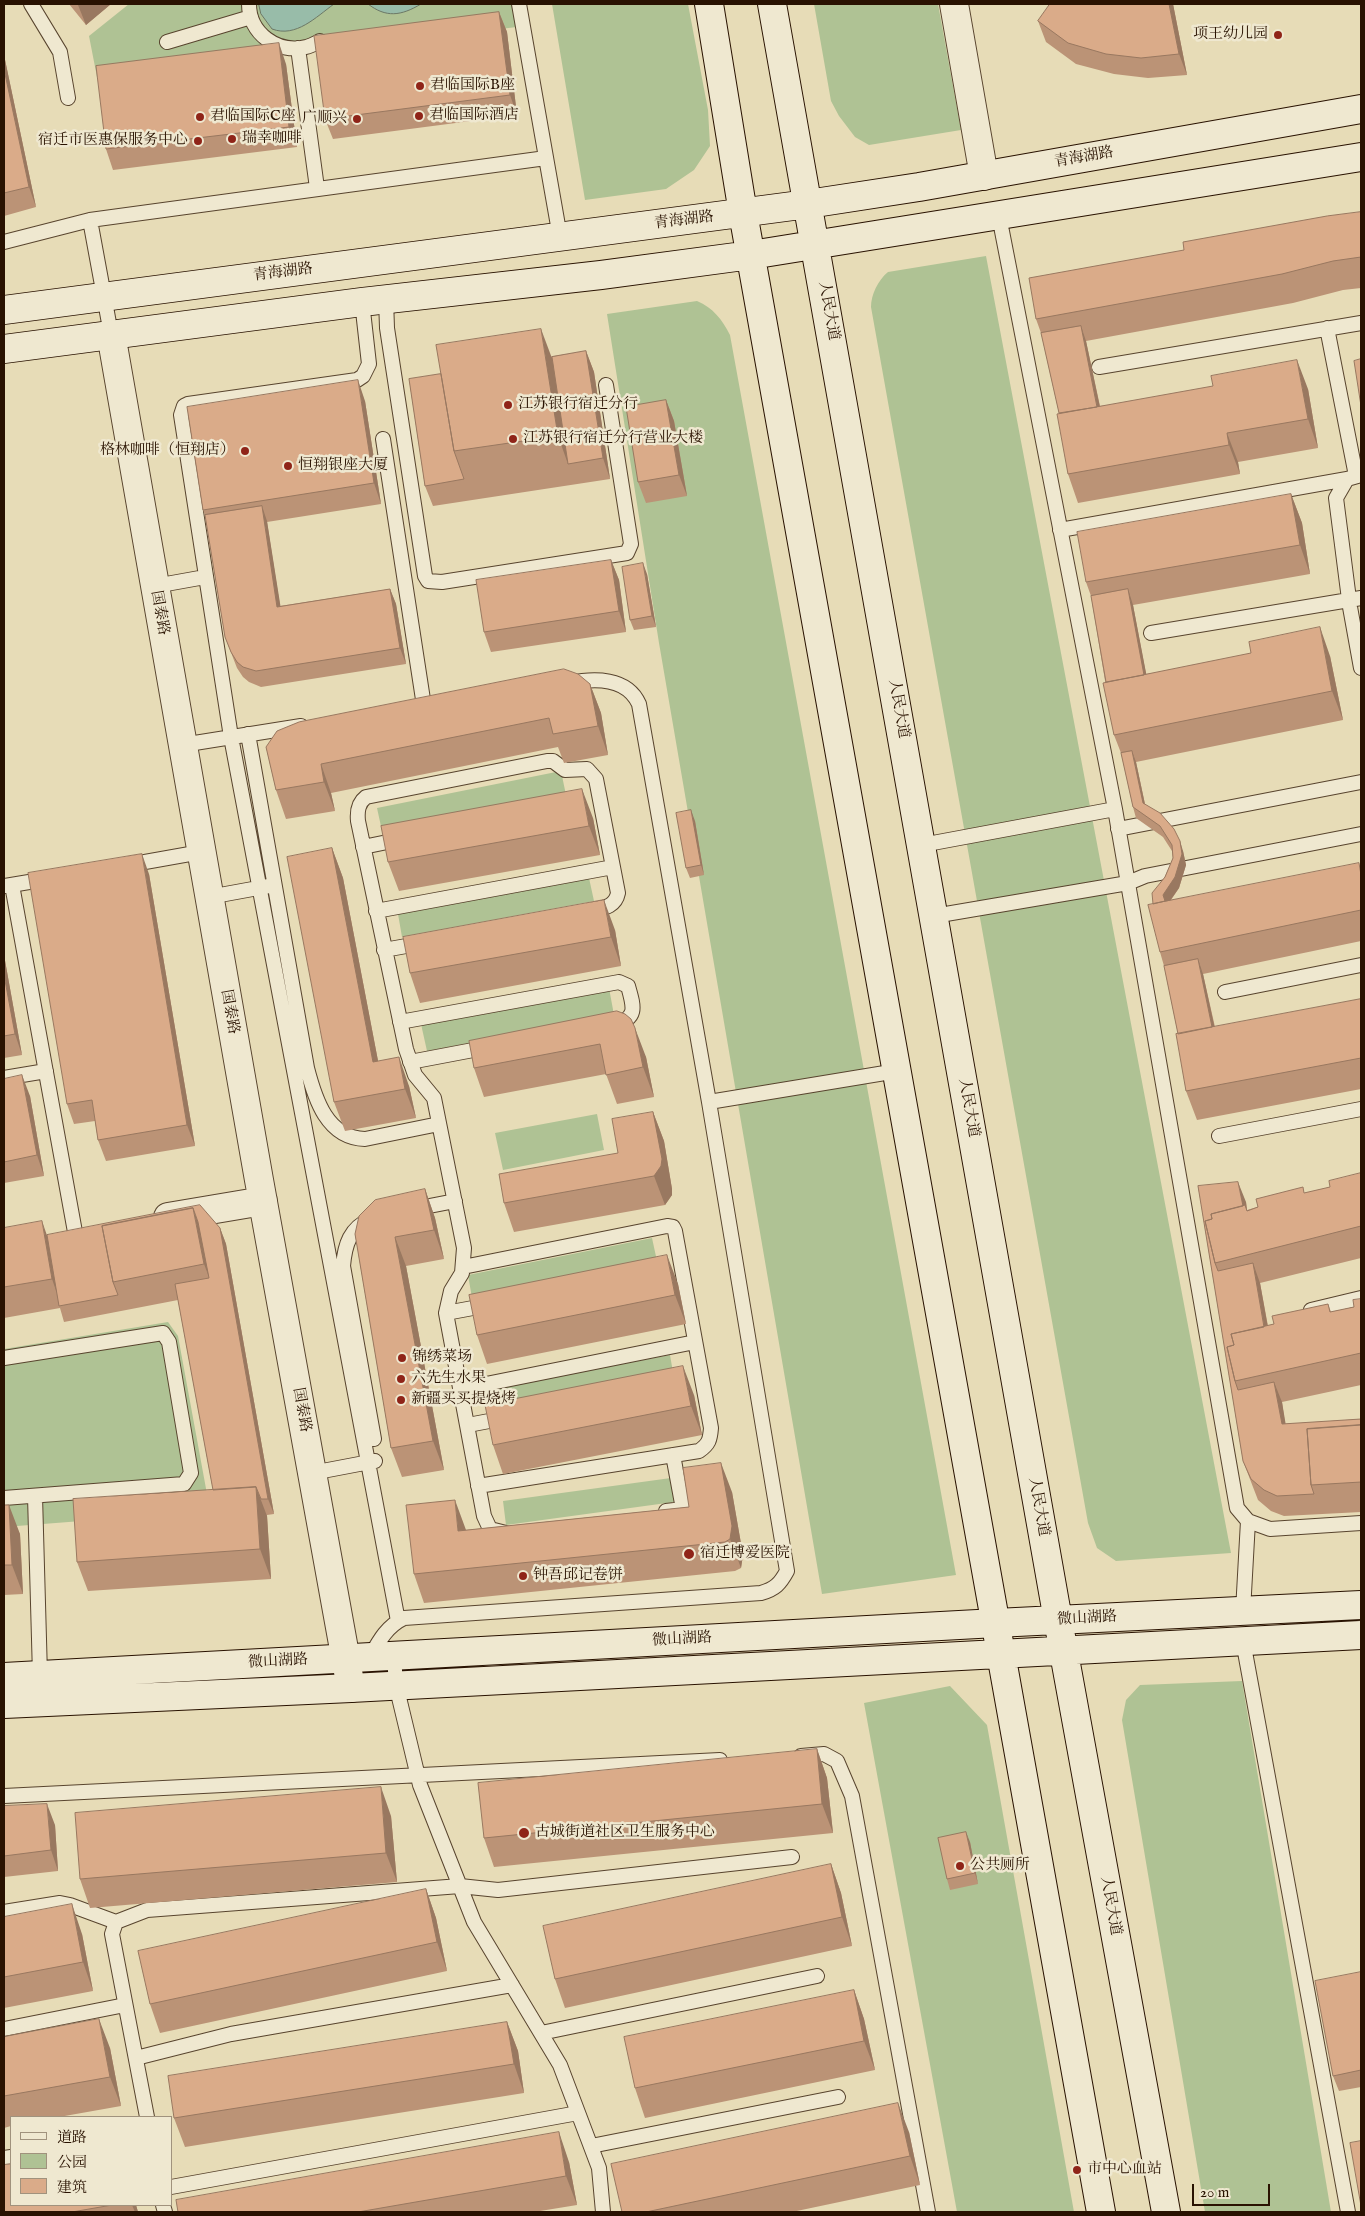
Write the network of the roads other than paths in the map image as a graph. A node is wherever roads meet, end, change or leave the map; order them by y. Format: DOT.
graph roads {
  1 [pos="31,4"];
  2 [pos="520,4"];
  3 [pos="709,4"];
  4 [pos="772,4"];
  5 [pos="954,4"];
  6 [pos="250,10"];
  7 [pos="320,41"];
  8 [pos="167,42"];
  9 [pos="298,48"];
  10 [pos="68,98"];
  11 [pos="1361,109"];
  12 [pos="1361,157"];
  13 [pos="546,158"];
  14 [pos="984,176"];
  15 [pos="317,188"];
  16 [pos="808,204"];
  17 [pos="743,213"];
  18 [pos="999,216"];
  19 [pos="90,220"];
  20 [pos="560,237"];
  21 [pos="4,242"];
  22 [pos="816,245"];
  23 [pos="751,255"];
  24 [pos="104,296"];
  25 [pos="374,300"];
  26 [pos="4,310"];
  27 [pos="1361,322"];
  28 [pos="1327,328"];
  29 [pos="111,334"];
  30 [pos="4,349"];
  31 [pos="1099,367"];
  32 [pos="606,386"];
  33 [pos="383,438"];
  34 [pos="1355,476"];
  35 [pos="1060,530"];
  36 [pos="205,577"];
  37 [pos="155,586"];
  38 [pos="1355,599"];
  39 [pos="1151,633"];
  40 [pos="1361,668"];
  41 [pos="558,684"];
  42 [pos="423,706"];
  43 [pos="316,723"];
  44 [pos="248,734"];
  45 [pos="231,737"];
  46 [pos="182,745"];
  47 [pos="1361,782"];
  48 [pos="1115,809"];
  49 [pos="1118,829"];
  50 [pos="1361,834"];
  51 [pos="420,836"];
  52 [pos="922,845"];
  53 [pos="363,847"];
  54 [pos="201,852"];
  55 [pos="115,867"];
  56 [pos="614,867"];
  57 [pos="59,877"];
  58 [pos="1128,883"];
  59 [pos="275,885"];
  60 [pos="8,886"];
  61 [pos="260,888"];
  62 [pos="209,897"];
  63 [pos="376,911"];
  64 [pos="579,913"];
  65 [pos="934,916"];
  66 [pos="433,941"];
  67 [pos="384,950"];
  68 [pos="1361,965"];
  69 [pos="1225,992"];
  70 [pos="400,1022"];
  71 [pos="596,1027"];
  72 [pos="498,1046"];
  73 [pos="410,1062"];
  74 [pos="46,1071"];
  75 [pos="897,1071"];
  76 [pos="4,1078"];
  77 [pos="708,1102"];
  78 [pos="1361,1109"];
  79 [pos="439,1124"];
  80 [pos="1219,1136"];
  81 [pos="263,1201"];
  82 [pos="455,1201"];
  83 [pos="140,1221"];
  84 [pos="103,1227"];
  85 [pos="75,1232"];
  86 [pos="48,1236"];
  87 [pos="463,1267"];
  88 [pos="1361,1298"];
  89 [pos="505,1302"];
  90 [pos="1298,1313"];
  91 [pos="446,1314"];
  92 [pos="695,1342"];
  93 [pos="4,1358"];
  94 [pos="461,1389"];
  95 [pos="517,1416"];
  96 [pos="468,1425"];
  97 [pos="673,1455"];
  98 [pos="373,1461"];
  99 [pos="312,1473"];
  100 [pos="478,1486"];
  101 [pos="35,1496"];
  102 [pos="4,1498"];
  103 [pos="654,1513"];
  104 [pos="1248,1521"];
  105 [pos="1361,1523"];
  106 [pos="519,1532"];
  107 [pos="1361,1605"];
  108 [pos="1243,1612"];
  109 [pos="401,1619"];
  110 [pos="1058,1620"];
  111 [pos="996,1623"];
  112 [pos="1361,1635"];
  113 [pos="1243,1641"];
  114 [pos="1064,1650"];
  115 [pos="1001,1653"];
  116 [pos="370,1657"];
  117 [pos="40,1676"];
  118 [pos="4,1677"];
  119 [pos="396,1685"];
  120 [pos="351,1688"];
  121 [pos="4,1704"];
  122 [pos="784,1756"];
  123 [pos="735,1759"];
  124 [pos="418,1775"];
  125 [pos="4,1796"];
  126 [pos="792,1857"];
  127 [pos="460,1886"];
  128 [pos="4,1912"];
  129 [pos="116,1922"];
  130 [pos="818,1976"];
  131 [pos="512,1985"];
  132 [pos="125,2005"];
  133 [pos="4,2029"];
  134 [pos="541,2033"];
  135 [pos="136,2058"];
  136 [pos="838,2097"];
  137 [pos="578,2113"];
  138 [pos="147,2116"];
  139 [pos="591,2146"];
  140 [pos="172,2187"];
  141 [pos="604,2212"];
  142 [pos="928,2212"];
  143 [pos="1100,2212"];
  144 [pos="1166,2212"];
  145 [pos="1348,2212"];
  1 -- 10 [label="lane"];
  2 -- 13 [label="lane"];
  3 -- 17 [label="main road"];
  4 -- 16 [label="main road, 人民大道"];
  5 -- 14 [label="main road"];
  6 -- 8 [label="lane"];
  6 -- 9 [label="lane"];
  7 -- 9 [label="lane"];
  9 -- 15 [label="lane"];
  11 -- 14 [label="main road, 青海湖路"];
  12 -- 18 [label="main road"];
  13 -- 15 [label="lane"];
  13 -- 20 [label="lane"];
  14 -- 16 [label="main road, 青海湖路"];
  15 -- 19 [label="lane"];
  16 -- 17 [label="main road, 青海湖路"];
  16 -- 22 [label="main road, 人民大道"];
  17 -- 20 [label="main road, 青海湖路"];
  17 -- 23 [label="main road"];
  18 -- 22 [label="main road"];
  18 -- 35 [label="lane"];
  19 -- 21 [label="lane"];
  19 -- 24 [label="lane"];
  20 -- 24 [label="main road, 青海湖路"];
  22 -- 23 [label="main road"];
  22 -- 52 [label="main road, 人民大道"];
  23 -- 25 [label="main road"];
  23 -- 75 [label="main road"];
  24 -- 26 [label="main road, 青海湖路"];
  24 -- 29 [label="lane"];
  25 -- 29 [label="main road"];
  25 -- 32 [label="lane"];
  25 -- 36 [label="lane"];
  27 -- 28 [label="lane"];
  28 -- 31 [label="lane"];
  28 -- 34 [label="lane"];
  29 -- 30 [label="main road"];
  29 -- 37 [label="main road, 国泰路"];
  33 -- 42 [label="lane"];
  34 -- 35 [label="lane"];
  34 -- 38 [label="lane"];
  35 -- 48 [label="lane"];
  36 -- 37 [label="lane"];
  36 -- 45 [label="lane"];
  37 -- 46 [label="main road, 国泰路"];
  38 -- 39 [label="lane"];
  38 -- 40 [label="lane"];
  41 -- 77 [label="lane"];
  43 -- 44 [label="lane"];
  44 -- 45 [label="lane"];
  44 -- 59 [label="lane"];
  45 -- 46 [label="lane"];
  45 -- 61 [label="lane"];
  46 -- 54 [label="main road, 国泰路"];
  47 -- 49 [label="lane"];
  48 -- 49 [label="lane"];
  48 -- 52 [label="lane"];
  49 -- 58 [label="lane"];
  50 -- 58 [label="lane"];
  51 -- 53 [label="lane"];
  52 -- 65 [label="main road, 人民大道"];
  53 -- 56 [label="lane"];
  53 -- 63 [label="lane"];
  54 -- 55 [label="lane"];
  54 -- 62 [label="main road, 国泰路"];
  56 -- 63 [label="lane"];
  56 -- 64 [label="lane"];
  57 -- 60 [label="lane"];
  58 -- 65 [label="lane"];
  58 -- 104 [label="lane"];
  59 -- 61 [label="lane"];
  59 -- 79 [label="lane"];
  60 -- 74 [label="lane"];
  61 -- 62 [label="lane"];
  61 -- 98 [label="lane"];
  62 -- 81 [label="main road, 国泰路"];
  63 -- 67 [label="lane"];
  65 -- 110 [label="main road, 人民大道"];
  66 -- 67 [label="lane"];
  67 -- 70 [label="lane"];
  68 -- 69 [label="lane"];
  70 -- 71 [label="lane"];
  70 -- 73 [label="lane"];
  72 -- 73 [label="lane"];
  73 -- 79 [label="lane"];
  74 -- 76 [label="lane"];
  74 -- 85 [label="lane"];
  75 -- 77 [label="lane"];
  75 -- 111 [label="main road"];
  77 -- 109 [label="lane"];
  78 -- 80 [label="lane"];
  79 -- 82 [label="lane"];
  81 -- 83 [label="main road"];
  81 -- 99 [label="main road, 国泰路"];
  82 -- 87 [label="lane"];
  82 -- 98 [label="lane"];
  84 -- 85 [label="main road"];
  85 -- 86 [label="main road"];
  87 -- 91 [label="lane"];
  87 -- 92 [label="lane"];
  88 -- 90 [label="lane"];
  89 -- 91 [label="lane"];
  91 -- 94 [label="lane"];
  92 -- 94 [label="lane"];
  92 -- 97 [label="lane"];
  93 -- 101 [label="lane"];
  94 -- 96 [label="lane"];
  95 -- 96 [label="lane"];
  96 -- 100 [label="lane"];
  97 -- 100 [label="lane"];
  97 -- 103 [label="lane"];
  98 -- 99 [label="lane"];
  98 -- 109 [label="lane"];
  99 -- 116 [label="main road, 国泰路"];
  100 -- 106 [label="lane"];
  101 -- 102 [label="lane"];
  101 -- 117 [label="lane"];
  104 -- 105 [label="lane"];
  104 -- 108 [label="lane"];
  107 -- 108 [label="main road, 微山湖路"];
  108 -- 110 [label="main road, 微山湖路"];
  109 -- 116 [label="lane"];
  110 -- 111 [label="main road, 微山湖路"];
  110 -- 114 [label="main road, 人民大道"];
  111 -- 115 [label="main road"];
  111 -- 116 [label="main road, 微山湖路"];
  112 -- 113 [label="main road, 微山湖路"];
  113 -- 114 [label="main road, 微山湖路"];
  113 -- 145 [label="lane"];
  114 -- 115 [label="main road, 微山湖路"];
  114 -- 144 [label="main road, 人民大道"];
  115 -- 119 [label="main road, 微山湖路"];
  115 -- 143 [label="main road"];
  116 -- 117 [label="main road, 微山湖路"];
  116 -- 119 [label="lane"];
  116 -- 120 [label="main road, 国泰路"];
  117 -- 118 [label="main road, 微山湖路"];
  119 -- 120 [label="main road, 微山湖路"];
  119 -- 124 [label="lane"];
  120 -- 121 [label="main road, 微山湖路"];
  122 -- 142 [label="lane"];
  123 -- 124 [label="lane"];
  124 -- 125 [label="lane"];
  124 -- 127 [label="lane"];
  126 -- 127 [label="lane"];
  127 -- 129 [label="lane"];
  127 -- 131 [label="lane"];
  128 -- 129 [label="lane"];
  129 -- 132 [label="lane"];
  130 -- 134 [label="lane"];
  131 -- 134 [label="lane"];
  131 -- 135 [label="lane"];
  132 -- 133 [label="lane"];
  132 -- 135 [label="lane"];
  134 -- 137 [label="lane"];
  135 -- 138 [label="lane"];
  136 -- 139 [label="lane"];
  137 -- 139 [label="lane"];
  137 -- 140 [label="lane"];
  139 -- 141 [label="lane"];
}
